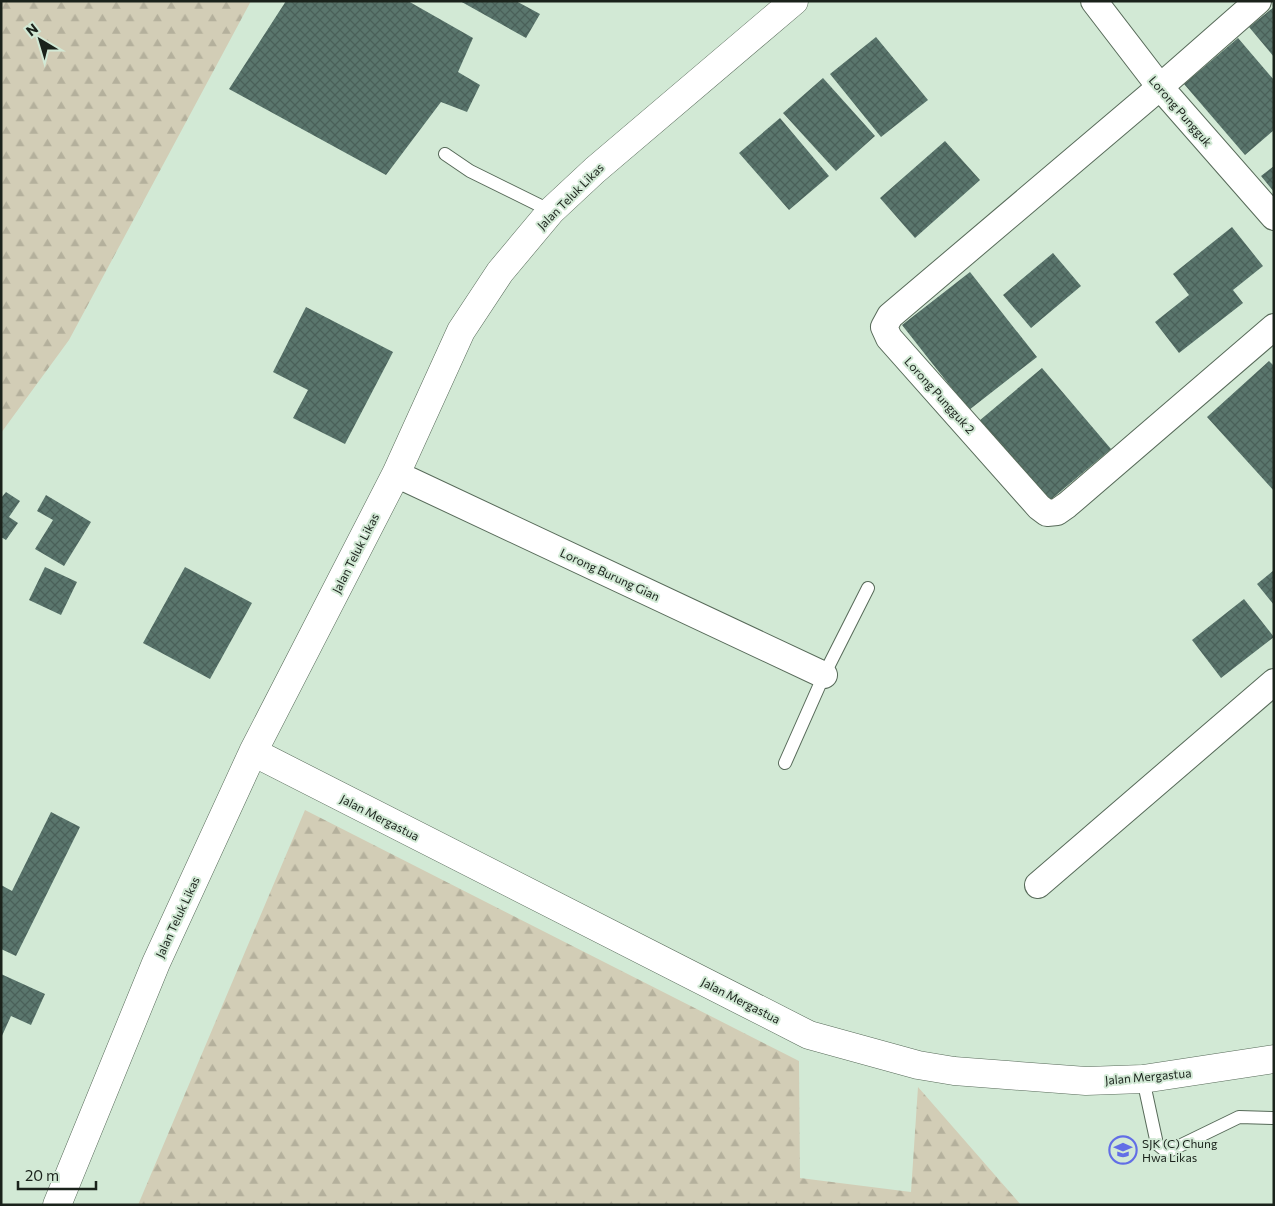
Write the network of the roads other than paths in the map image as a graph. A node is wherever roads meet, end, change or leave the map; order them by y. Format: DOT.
graph roads {
  1 [pos="794,1"];
  2 [pos="1094,1"];
  3 [pos="1258,1"];
  4 [pos="1160,87"];
  5 [pos="445,154"];
  6 [pos="551,211"];
  7 [pos="1274,217"];
  8 [pos="1274,327"];
  9 [pos="396,474"];
  10 [pos="868,588"];
  11 [pos="824,674"];
  12 [pos="1274,682"];
  13 [pos="253,752"];
  14 [pos="785,763"];
  15 [pos="1038,885"];
  16 [pos="1274,1059"];
  17 [pos="1142,1079"];
  18 [pos="1274,1118"];
  19 [pos="57,1205"];
  1 -- 6 [label="street, Jalan Teluk Likas"];
  2 -- 4 [label="street, Lorong Pungguk"];
  3 -- 4 [label="street"];
  4 -- 7 [label="street, Lorong Pungguk"];
  4 -- 8 [label="street, Lorong Pungguk 2"];
  5 -- 6 [label="lane"];
  6 -- 9 [label="street, Jalan Teluk Likas"];
  9 -- 11 [label="street, Lorong Burung Gian"];
  9 -- 13 [label="street, Jalan Teluk Likas"];
  10 -- 11 [label="lane"];
  11 -- 14 [label="lane"];
  12 -- 15 [label="street"];
  13 -- 17 [label="street, Jalan Mergastua"];
  13 -- 19 [label="street, Jalan Teluk Likas"];
  16 -- 17 [label="street, Jalan Mergastua"];
  17 -- 18 [label="lane"];
}
